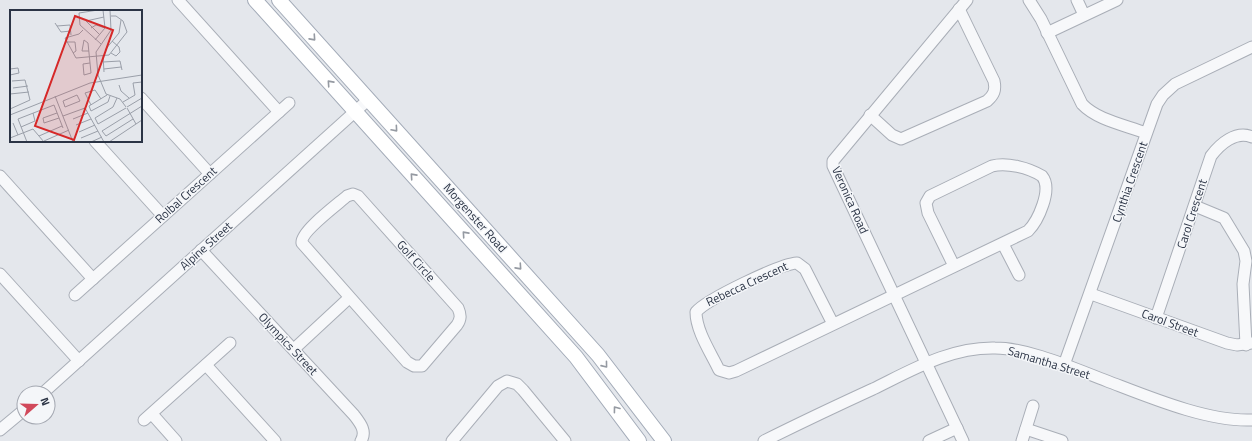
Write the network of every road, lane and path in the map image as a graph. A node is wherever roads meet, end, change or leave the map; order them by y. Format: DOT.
graph roads {
  1 [pos="178,0"];
  2 [pos="255,0"];
  3 [pos="280,0"];
  4 [pos="966,0"];
  5 [pos="1029,0"];
  6 [pos="1077,0"];
  7 [pos="1117,0"];
  8 [pos="959,9"];
  9 [pos="1084,15"];
  10 [pos="1047,33"];
  11 [pos="1252,47"];
  12 [pos="142,99"];
  13 [pos="369,99"];
  14 [pos="289,103"];
  15 [pos="279,112"];
  16 [pos="356,112"];
  17 [pos="870,115"];
  18 [pos="1146,133"];
  19 [pos="1252,137"];
  20 [pos="96,142"];
  21 [pos="210,174"];
  22 [pos="0,176"];
  23 [pos="1196,206"];
  24 [pos="163,216"];
  25 [pos="1003,244"];
  26 [pos="202,250"];
  27 [pos="954,266"];
  28 [pos="0,274"];
  29 [pos="1020,276"];
  30 [pos="93,279"];
  31 [pos="895,294"];
  32 [pos="1091,294"];
  33 [pos="75,295"];
  34 [pos="349,298"];
  35 [pos="1156,318"];
  36 [pos="833,324"];
  37 [pos="230,343"];
  38 [pos="1249,344"];
  39 [pos="294,349"];
  40 [pos="79,361"];
  41 [pos="928,363"];
  42 [pos="206,365"];
  43 [pos="1064,365"];
  44 [pos="52,385"];
  45 [pos="1033,406"];
  46 [pos="16,417"];
  47 [pos="1252,420"];
  48 [pos="957,428"];
  49 [pos="1026,428"];
  50 [pos="0,430"];
  51 [pos="176,441"];
  52 [pos="275,441"];
  53 [pos="361,441"];
  54 [pos="452,441"];
  55 [pos="565,441"];
  56 [pos="638,441"];
  57 [pos="664,441"];
  58 [pos="764,441"];
  59 [pos="929,441"];
  60 [pos="963,441"];
  61 [pos="1022,441"];
  62 [pos="1062,441"];
  1 -- 15 [label="street"];
  16 -- 2 [label="main road, Morgenster Road, one-way"];
  3 -- 13 [label="main road, Morgenster Road, one-way"];
  4 -- 8 [label="street, Veronica Road"];
  5 -- 10 [label="street"];
  6 -- 9 [label="street"];
  7 -- 9 [label="street"];
  8 -- 17 [label="street, Veronica Road"];
  8 -- 17 [label="street"];
  9 -- 10 [label="street"];
  10 -- 18 [label="street"];
  11 -- 18 [label="street, Cynthia Crescent"];
  12 -- 21 [label="street"];
  13 -- 16 [label="street, Alpine Street"];
  13 -- 57 [label="main road, Morgenster Road, one-way"];
  14 -- 15 [label="street, Rolbal Crescent"];
  15 -- 21 [label="street, Rolbal Crescent"];
  16 -- 26 [label="street, Alpine Street"];
  56 -- 16 [label="main road, Morgenster Road, one-way"];
  17 -- 31 [label="street, Veronica Road"];
  18 -- 32 [label="street, Cynthia Crescent"];
  19 -- 23 [label="street, Carol Crescent"];
  20 -- 24 [label="street"];
  21 -- 24 [label="street, Rolbal Crescent"];
  22 -- 30 [label="street"];
  23 -- 35 [label="street, Carol Crescent"];
  23 -- 38 [label="street"];
  24 -- 30 [label="street, Rolbal Crescent"];
  25 -- 27 [label="street, Rebecca Crescent"];
  25 -- 27 [label="street, Rebecca Crescent"];
  25 -- 29 [label="street"];
  26 -- 39 [label="street, Olympics Street"];
  26 -- 40 [label="street, Alpine Street"];
  27 -- 31 [label="street, Rebecca Crescent"];
  28 -- 40 [label="street"];
  30 -- 33 [label="street, Rolbal Crescent"];
  31 -- 36 [label="street, Rebecca Crescent"];
  31 -- 41 [label="street, Veronica Road"];
  32 -- 35 [label="street, Carol Street"];
  32 -- 43 [label="street, Cynthia Crescent"];
  34 -- 34 [label="street, Golf Circle"];
  34 -- 39 [label="street"];
  35 -- 38 [label="street, Carol Street"];
  36 -- 36 [label="street, Rebecca Crescent"];
  37 -- 42 [label="street"];
  39 -- 53 [label="street, Olympics Street"];
  40 -- 44 [label="street, Alpine Street"];
  41 -- 43 [label="street, Samantha Street"];
  41 -- 48 [label="street, Veronica Road"];
  41 -- 58 [label="street, Samantha Street"];
  42 -- 51 [label="street"];
  42 -- 52 [label="street"];
  43 -- 47 [label="street, Samantha Street"];
  45 -- 49 [label="street"];
  46 -- 50 [label="street"];
  48 -- 59 [label="street"];
  48 -- 60 [label="street, Veronica Road"];
  49 -- 61 [label="street"];
  49 -- 62 [label="street"];
  54 -- 55 [label="street"];
}
